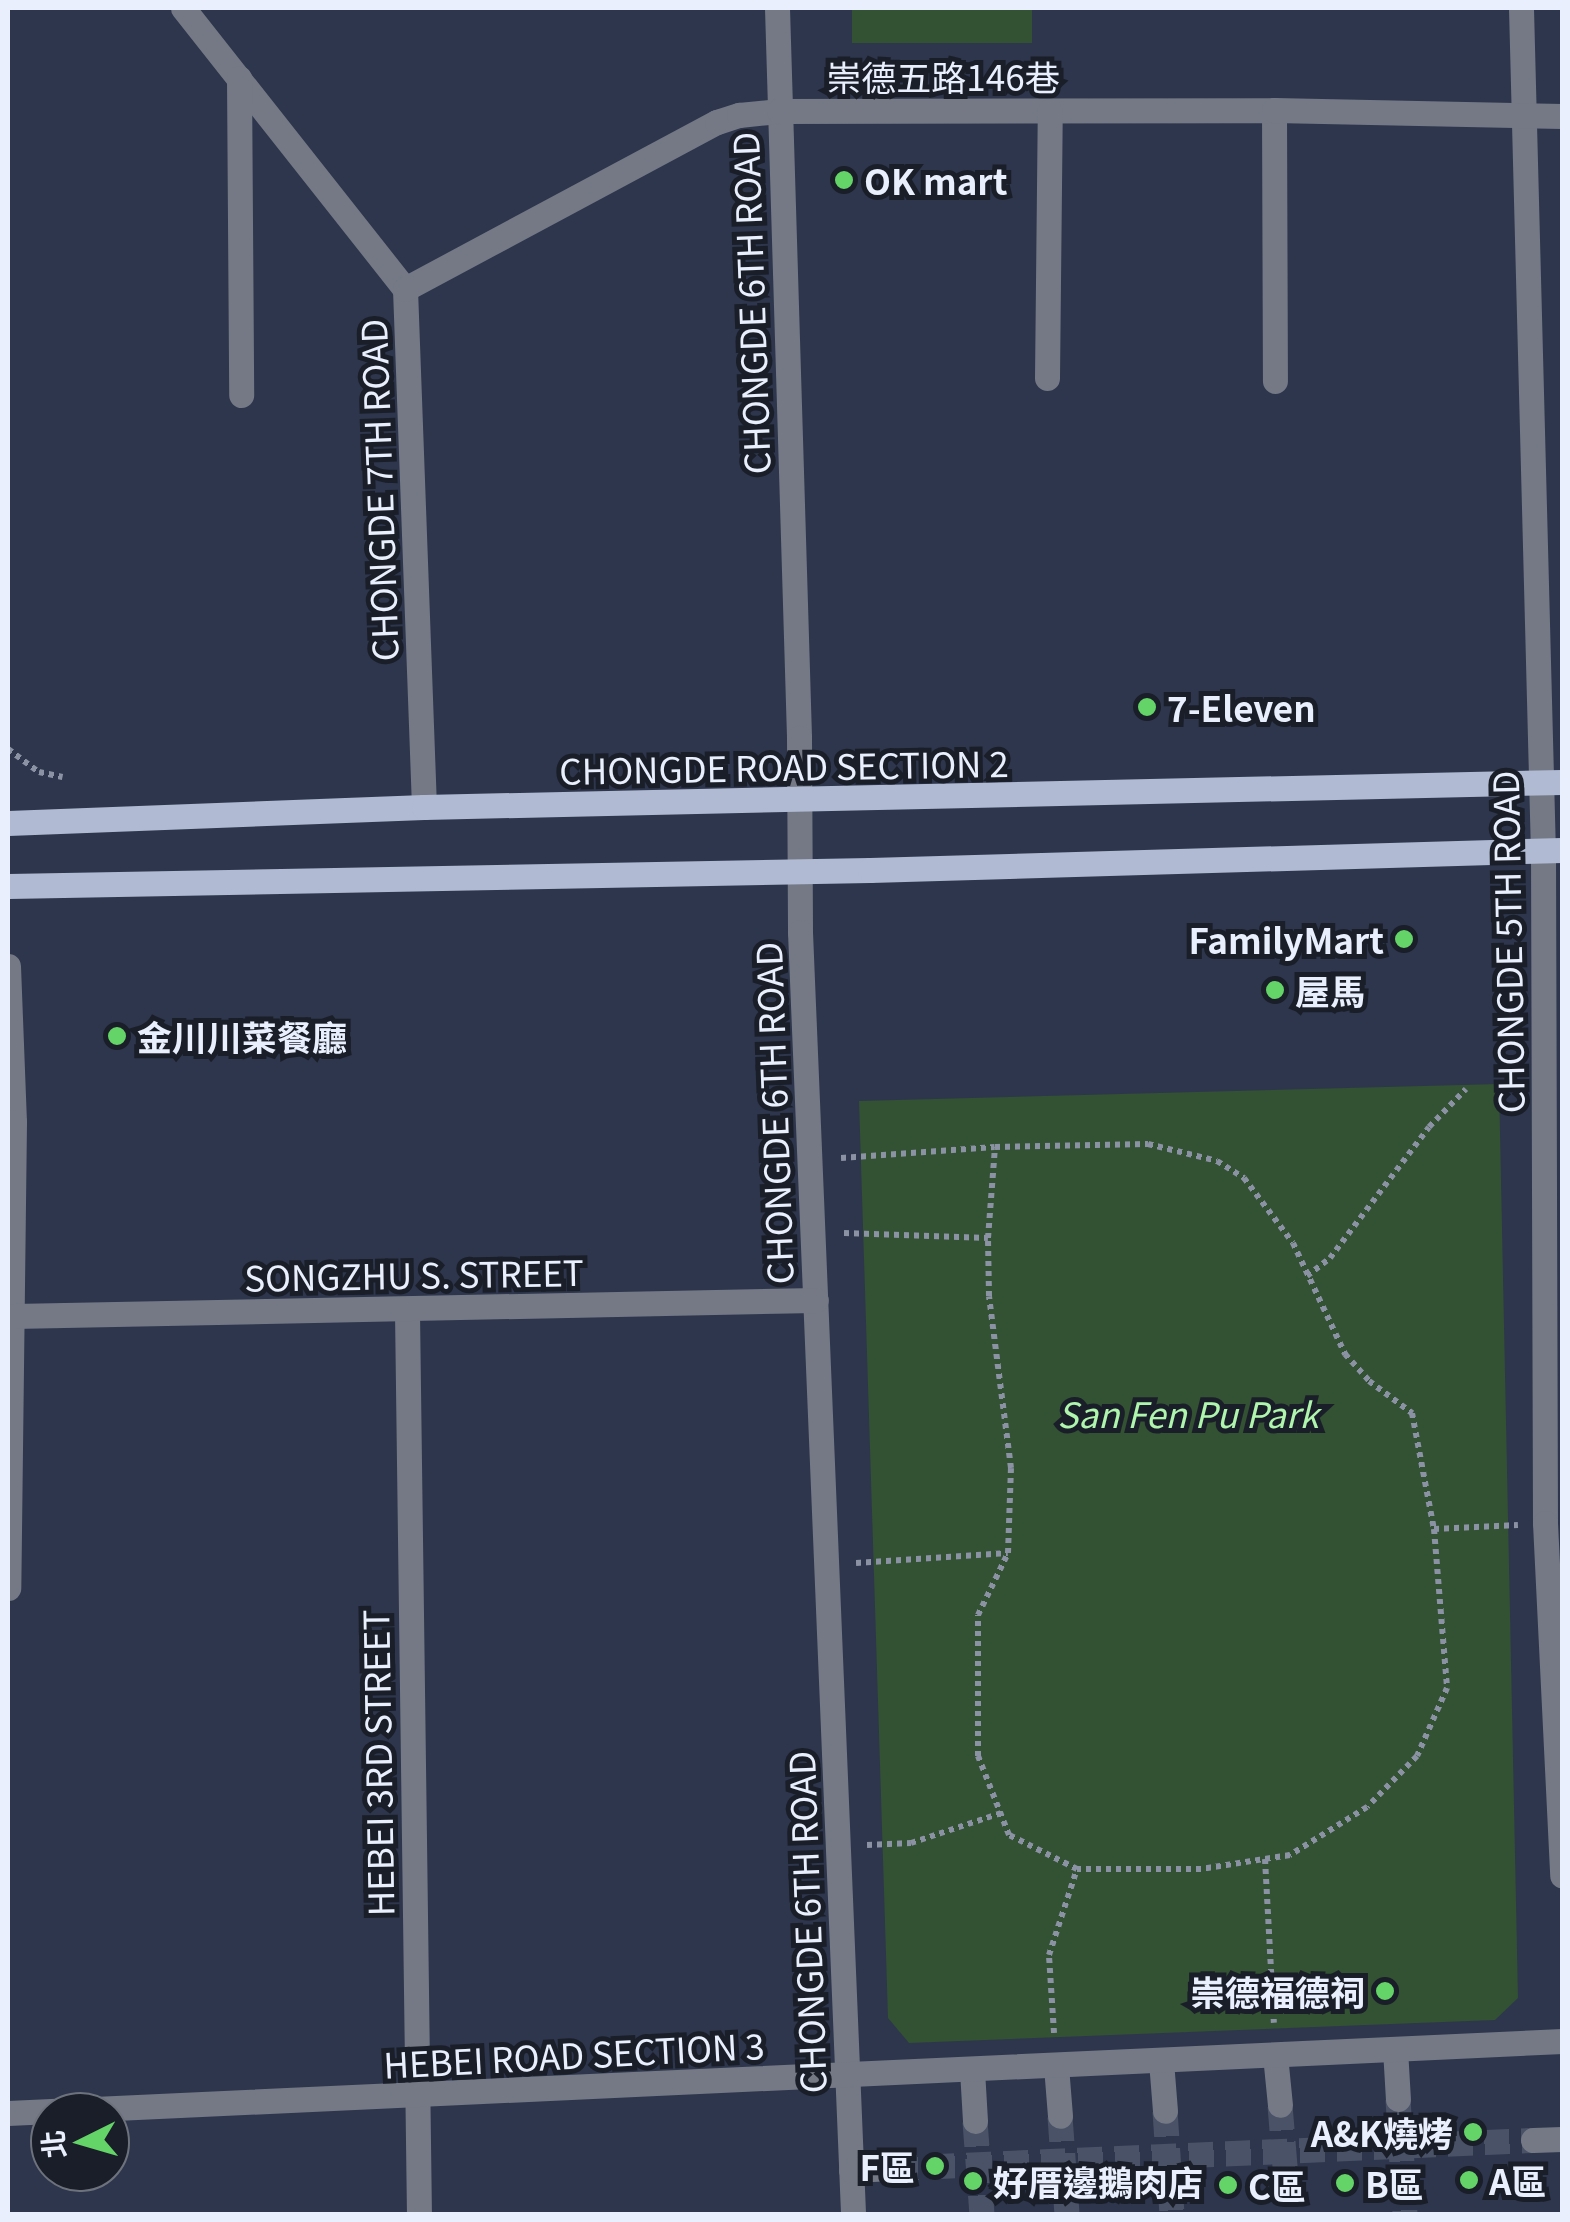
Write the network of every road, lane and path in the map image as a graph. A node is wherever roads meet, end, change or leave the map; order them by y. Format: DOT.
graph roads {
  1 [pos="183,8"];
  2 [pos="777,8"];
  3 [pos="1522,8"];
  4 [pos="239,78"];
  5 [pos="1274,110"];
  6 [pos="779,111"];
  7 [pos="1050,111"];
  8 [pos="1523,116"];
  9 [pos="1562,116"];
  10 [pos="405,290"];
  11 [pos="1047,378"];
  12 [pos="1275,381"];
  13 [pos="241,395"];
  14 [pos="8,749"];
  15 [pos="62,776"];
  16 [pos="1551,782"];
  17 [pos="799,801"];
  18 [pos="424,807"];
  19 [pos="8,823"];
  20 [pos="1553,851"];
  21 [pos="801,870"];
  22 [pos="8,886"];
  23 [pos="8,966"];
  24 [pos="1466,1090"];
  25 [pos="996,1147"];
  26 [pos="810,1160"];
  27 [pos="812,1232"];
  28 [pos="988,1238"];
  29 [pos="1307,1276"];
  30 [pos="1555,1280"];
  31 [pos="816,1300"];
  32 [pos="407,1312"];
  33 [pos="13,1316"];
  34 [pos="1545,1523"];
  35 [pos="1434,1529"];
  36 [pos="1008,1553"];
  37 [pos="825,1565"];
  38 [pos="8,1588"];
  39 [pos="1001,1814"];
  40 [pos="838,1846"];
  41 [pos="1265,1859"];
  42 [pos="1077,1868"];
  43 [pos="1562,1876"];
  44 [pos="1562,2040"];
  45 [pos="1395,2049"];
  46 [pos="1276,2055"];
  47 [pos="1162,2060"];
  48 [pos="1056,2066"];
  49 [pos="972,2070"];
  50 [pos="847,2076"];
  51 [pos="416,2096"];
  52 [pos="1398,2098"];
  53 [pos="1280,2105"];
  54 [pos="1164,2111"];
  55 [pos="8,2113"];
  56 [pos="1060,2116"];
  57 [pos="975,2121"];
  58 [pos="1562,2139"];
  59 [pos="1533,2140"];
  60 [pos="892,2168"];
  61 [pos="851,2170"];
  62 [pos="419,2214"];
  63 [pos="852,2214"];
  1 -- 4 [label="street, CHONGDE 7TH ROAD"];
  2 -- 6 [label="street, CHONGDE 6TH ROAD"];
  3 -- 8 [label="street, CHONGDE 5TH ROAD"];
  4 -- 10 [label="street, CHONGDE 7TH ROAD"];
  4 -- 13 [label="street"];
  5 -- 7 [label="street, 崇德五路146巷"];
  5 -- 8 [label="street, 崇德五路146巷"];
  5 -- 12 [label="street"];
  6 -- 7 [label="street, 崇德五路146巷"];
  6 -- 10 [label="street, 崇德五路146巷"];
  6 -- 17 [label="street, CHONGDE 6TH ROAD"];
  7 -- 11 [label="street"];
  8 -- 9 [label="street, 崇德五路146巷"];
  8 -- 16 [label="street, CHONGDE 5TH ROAD"];
  10 -- 18 [label="street, CHONGDE 7TH ROAD"];
  14 -- 15 [label="path"];
  16 -- 17 [label="main road, CHONGDE ROAD SECTION 2"];
  16 -- 20 [label="street, CHONGDE 5TH ROAD"];
  17 -- 18 [label="main road, CHONGDE ROAD SECTION 2"];
  17 -- 21 [label="street, CHONGDE 6TH ROAD"];
  18 -- 19 [label="main road, CHONGDE ROAD SECTION 2"];
  20 -- 21 [label="main road"];
  20 -- 30 [label="street, CHONGDE 5TH ROAD"];
  21 -- 22 [label="main road"];
  21 -- 26 [label="street, CHONGDE 6TH ROAD"];
  23 -- 33 [label="street"];
  24 -- 29 [label="path"];
  25 -- 26 [label="path"];
  25 -- 28 [label="path"];
  25 -- 29 [label="path"];
  26 -- 27 [label="street, CHONGDE 6TH ROAD"];
  27 -- 28 [label="path"];
  27 -- 31 [label="street, CHONGDE 6TH ROAD"];
  28 -- 36 [label="path"];
  29 -- 35 [label="path"];
  30 -- 34 [label="street, CHONGDE 5TH ROAD"];
  31 -- 32 [label="street, SONGZHU S. STREET"];
  31 -- 37 [label="street, CHONGDE 6TH ROAD"];
  32 -- 33 [label="street, SONGZHU S. STREET"];
  32 -- 51 [label="street, HEBEI 3RD STREET"];
  33 -- 38 [label="street"];
  34 -- 35 [label="path"];
  34 -- 43 [label="street, CHONGDE 5TH ROAD"];
  35 -- 41 [label="path"];
  36 -- 37 [label="path"];
  36 -- 39 [label="path"];
  37 -- 40 [label="street, CHONGDE 6TH ROAD"];
  39 -- 40 [label="path"];
  39 -- 42 [label="path"];
  40 -- 50 [label="street, CHONGDE 6TH ROAD"];
  41 -- 42 [label="path"];
  41 -- 46 [label="path"];
  42 -- 48 [label="path"];
  44 -- 45 [label="street, HEBEI ROAD SECTION 3"];
  45 -- 46 [label="street, HEBEI ROAD SECTION 3"];
  45 -- 52 [label="street"];
  46 -- 47 [label="street, HEBEI ROAD SECTION 3"];
  46 -- 53 [label="street"];
  47 -- 48 [label="street, HEBEI ROAD SECTION 3"];
  47 -- 54 [label="street"];
  48 -- 49 [label="street, HEBEI ROAD SECTION 3"];
  48 -- 56 [label="street"];
  49 -- 50 [label="street, HEBEI ROAD SECTION 3"];
  49 -- 57 [label="street"];
  50 -- 51 [label="street, HEBEI ROAD SECTION 3"];
  50 -- 61 [label="street, CHONGDE 6TH ROAD"];
  51 -- 55 [label="street, HEBEI ROAD SECTION 3"];
  51 -- 62 [label="street, HEBEI 3RD STREET"];
  58 -- 59 [label="street"];
  60 -- 61 [label="street"];
  61 -- 63 [label="street, CHONGDE 6TH ROAD"];
}
